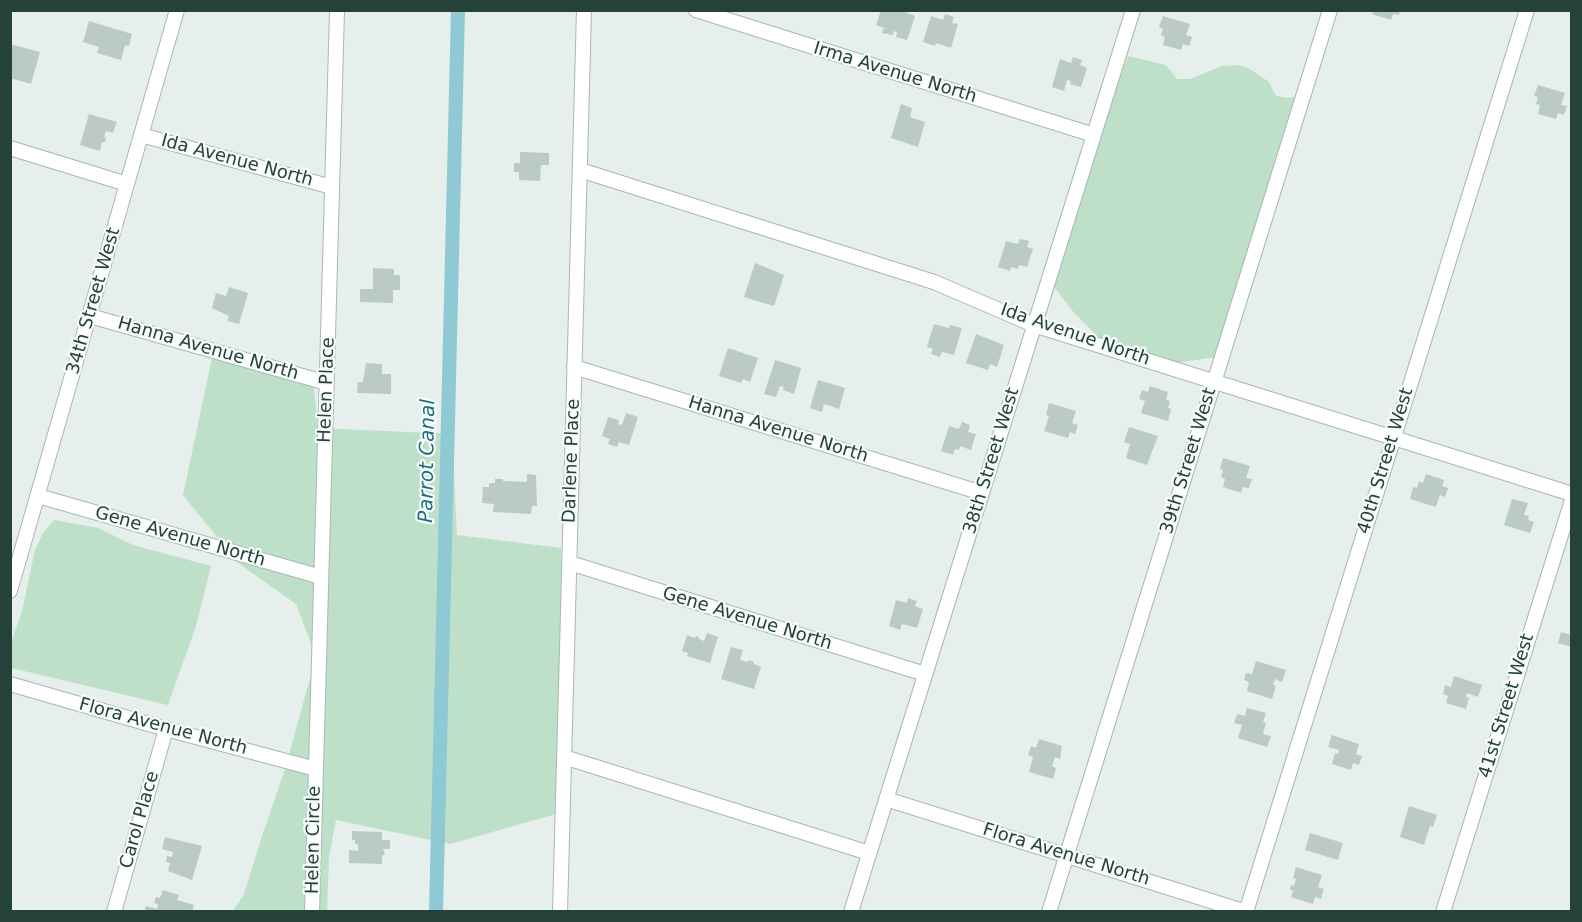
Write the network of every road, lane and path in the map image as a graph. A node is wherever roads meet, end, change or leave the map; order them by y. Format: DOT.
graph roads {
  1 [pos="177,10"];
  2 [pos="337,10"];
  3 [pos="584,10"];
  4 [pos="696,10"];
  5 [pos="1133,10"];
  6 [pos="1330,10"];
  7 [pos="1527,10"];
  8 [pos="141,135"];
  9 [pos="1095,135"];
  10 [pos="10,148"];
  11 [pos="580,170"];
  12 [pos="127,184"];
  13 [pos="332,187"];
  14 [pos="90,316"];
  15 [pos="1034,325"];
  16 [pos="574,367"];
  17 [pos="1214,381"];
  18 [pos="327,382"];
  19 [pos="1394,438"];
  20 [pos="982,493"];
  21 [pos="1572,494"];
  22 [pos="38,496"];
  23 [pos="1572,500"];
  24 [pos="570,563"];
  25 [pos="321,577"];
  26 [pos="10,591"];
  27 [pos="925,674"];
  28 [pos="10,684"];
  29 [pos="166,729"];
  30 [pos="564,757"];
  31 [pos="316,769"];
  32 [pos="886,799"];
  33 [pos="869,853"];
  34 [pos="1066,856"];
  35 [pos="1246,911"];
  36 [pos="114,912"];
  37 [pos="312,912"];
  38 [pos="560,912"];
  39 [pos="851,912"];
  40 [pos="1049,912"];
  41 [pos="1443,912"];
  1 -- 8 [label="street, 34th Street West"];
  2 -- 13 [label="street, Helen Place"];
  3 -- 11 [label="street, Darlene Place"];
  4 -- 9 [label="street, Irma Avenue North"];
  5 -- 9 [label="street, 38th Street West"];
  6 -- 17 [label="street, 39th Street West"];
  7 -- 19 [label="street, 40th Street West"];
  8 -- 12 [label="street, 34th Street West"];
  8 -- 13 [label="street, Ida Avenue North"];
  9 -- 15 [label="street, 38th Street West"];
  10 -- 12 [label="street"];
  11 -- 15 [label="street, Ida Avenue North"];
  11 -- 16 [label="street, Darlene Place"];
  12 -- 14 [label="street, 34th Street West"];
  13 -- 18 [label="street, Helen Place"];
  14 -- 18 [label="street, Hanna Avenue North"];
  14 -- 22 [label="street, 34th Street West"];
  15 -- 17 [label="street, Ida Avenue North"];
  15 -- 20 [label="street, 38th Street West"];
  16 -- 20 [label="street, Hanna Avenue North"];
  16 -- 24 [label="street, Darlene Place"];
  17 -- 19 [label="street, Ida Avenue North"];
  17 -- 34 [label="street, 39th Street West"];
  18 -- 25 [label="street, Helen Place"];
  19 -- 21 [label="street, Ida Avenue North"];
  19 -- 35 [label="street, 40th Street West"];
  20 -- 27 [label="street, 38th Street West"];
  22 -- 25 [label="street, Gene Avenue North"];
  22 -- 26 [label="street, 34th Street West"];
  23 -- 41 [label="street, 41st Street West"];
  24 -- 27 [label="street, Gene Avenue North"];
  24 -- 30 [label="street, Darlene Place"];
  25 -- 31 [label="street, Helen Place"];
  27 -- 32 [label="street, 38th Street West"];
  28 -- 29 [label="street, Flora Avenue North"];
  29 -- 31 [label="street, Flora Avenue North"];
  29 -- 36 [label="street, Carol Place"];
  30 -- 33 [label="street"];
  30 -- 38 [label="street, Darlene Place"];
  31 -- 37 [label="street, Helen Circle"];
  32 -- 33 [label="street, 38th Street West"];
  32 -- 34 [label="street, Flora Avenue North"];
  33 -- 39 [label="street, 38th Street West"];
  34 -- 35 [label="street, Flora Avenue North"];
  34 -- 40 [label="street, 39th Street West"];
}
